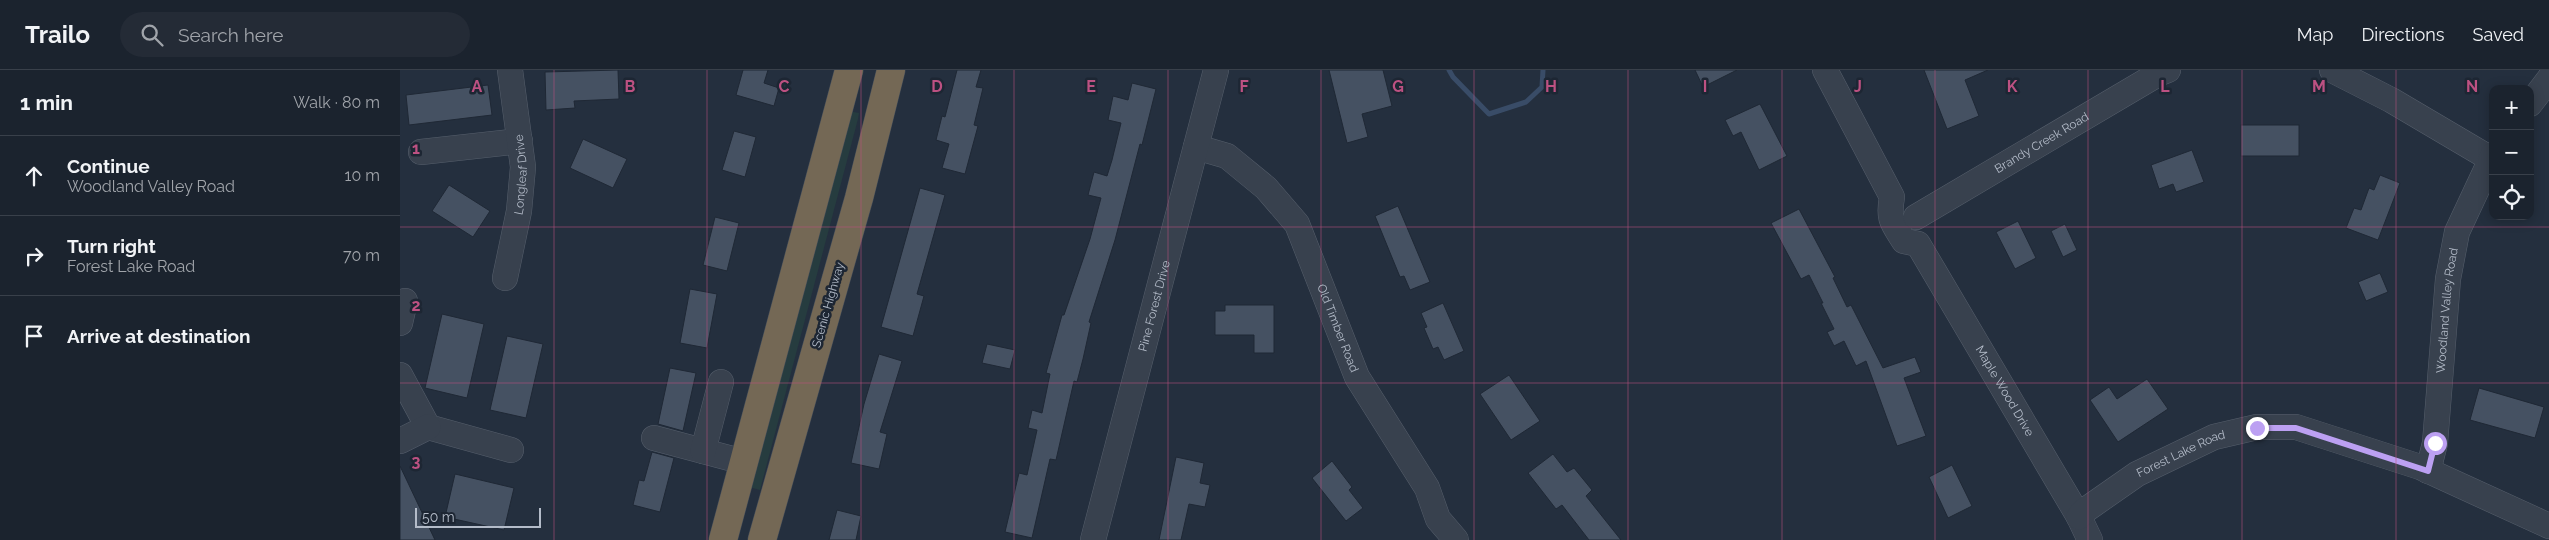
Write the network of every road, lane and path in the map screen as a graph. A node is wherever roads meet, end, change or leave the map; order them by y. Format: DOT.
graph roads {
  1 [pos="510,70"];
  2 [pos="849,70"];
  3 [pos="891,70"];
  4 [pos="1216,70"];
  5 [pos="1825,70"];
  6 [pos="2168,70"];
  7 [pos="2332,70"];
  8 [pos="2549,80"];
  9 [pos="2534,99"];
  10 [pos="520,142"];
  11 [pos="1196,147"];
  12 [pos="421,152"];
  13 [pos="2489,155"];
  14 [pos="2489,163"];
  15 [pos="1892,198"];
  16 [pos="1916,217"];
  17 [pos="1918,244"];
  18 [pos="505,278"];
  19 [pos="400,375"];
  20 [pos="721,382"];
  21 [pos="428,427"];
  22 [pos="654,438"];
  23 [pos="400,441"];
  24 [pos="511,450"];
  25 [pos="702,451"];
  26 [pos="744,462"];
  27 [pos="2428,471"];
  28 [pos="2079,517"];
  29 [pos="2549,526"];
  30 [pos="1435,530"];
  31 [pos="723,540"];
  32 [pos="762,540"];
  33 [pos="1093,540"];
  34 [pos="1456,540"];
  35 [pos="2090,540"];
  1 -- 10 [label="street, Longleaf Drive"];
  2 -- 26 [label="highway"];
  3 -- 32 [label="highway, Scenic Highway"];
  4 -- 11 [label="street, Pine Forest Drive"];
  5 -- 15 [label="street, Maple Wood Drive"];
  6 -- 16 [label="street, Brandy Creek Road"];
  7 -- 13 [label="street"];
  8 -- 9 [label="street"];
  10 -- 12 [label="street"];
  10 -- 18 [label="street, Longleaf Drive"];
  11 -- 30 [label="street, Old Timber Road"];
  11 -- 33 [label="street, Pine Forest Drive"];
  14 -- 27 [label="street, Woodland Valley Road"];
  15 -- 16 [label="street"];
  15 -- 17 [label="street, Maple Wood Drive"];
  16 -- 17 [label="street, Maple Wood Drive"];
  17 -- 28 [label="street, Maple Wood Drive"];
  19 -- 21 [label="street"];
  20 -- 25 [label="street"];
  21 -- 23 [label="street"];
  21 -- 24 [label="street"];
  22 -- 25 [label="street"];
  25 -- 26 [label="street"];
  26 -- 31 [label="highway"];
  27 -- 28 [label="street, Forest Lake Road"];
  27 -- 29 [label="street, Forest Lake Road"];
  28 -- 35 [label="street, Maple Wood Drive"];
  30 -- 34 [label="street, Old Timber Road"];
}
